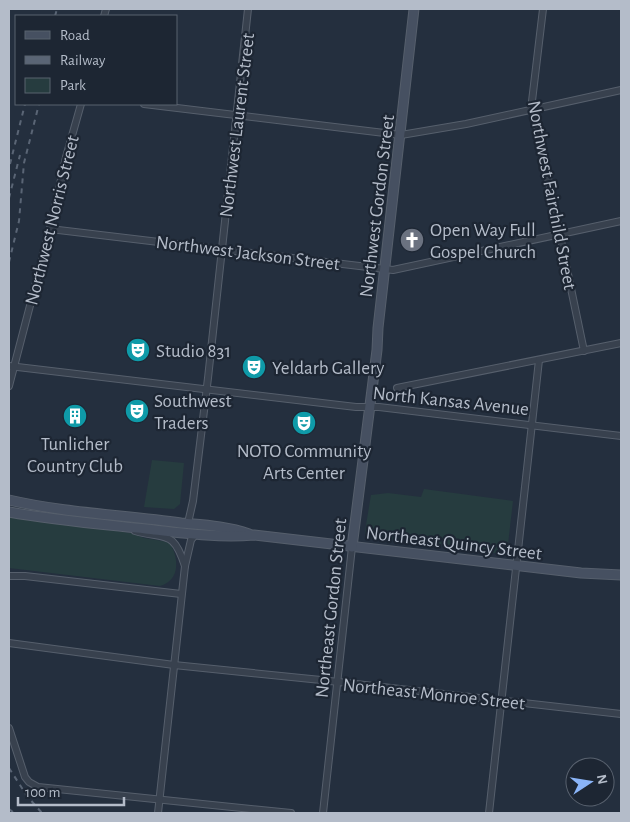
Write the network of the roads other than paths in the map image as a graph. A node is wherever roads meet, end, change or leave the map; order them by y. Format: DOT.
graph roads {
  1 [pos="248,9"];
  2 [pos="414,9"];
  3 [pos="543,9"];
  4 [pos="621,90"];
  5 [pos="81,105"];
  6 [pos="152,105"];
  7 [pos="534,109"];
  8 [pos="236,115"];
  9 [pos="400,135"];
  10 [pos="621,221"];
  11 [pos="50,229"];
  12 [pos="560,234"];
  13 [pos="221,250"];
  14 [pos="384,269"];
  15 [pos="621,343"];
  16 [pos="584,351"];
  17 [pos="538,360"];
  18 [pos="11,366"];
  19 [pos="9,386"];
  20 [pos="397,388"];
  21 [pos="206,390"];
  22 [pos="370,407"];
  23 [pos="532,426"];
  24 [pos="621,436"];
  25 [pos="9,500"];
  26 [pos="9,512"];
  27 [pos="188,524"];
  28 [pos="117,526"];
  29 [pos="196,534"];
  30 [pos="254,535"];
  31 [pos="352,547"];
  32 [pos="185,566"];
  33 [pos="516,566"];
  34 [pos="621,569"];
  35 [pos="595,574"];
  36 [pos="621,575"];
  37 [pos="9,576"];
  38 [pos="181,594"];
  39 [pos="9,643"];
  40 [pos="174,665"];
  41 [pos="338,682"];
  42 [pos="502,700"];
  43 [pos="621,714"];
  44 [pos="9,728"];
  45 [pos="159,800"];
  46 [pos="158,813"];
  47 [pos="291,813"];
  48 [pos="323,813"];
  49 [pos="489,813"];
  1 -- 8 [label="street, Northwest Laurent Street"];
  2 -- 9 [label="main road, Northwest Gordon Street"];
  3 -- 7 [label="street, Northwest Fairchild Street"];
  4 -- 7 [label="street"];
  5 -- 11 [label="street, Northwest Norris Street"];
  6 -- 8 [label="street"];
  7 -- 9 [label="street"];
  7 -- 12 [label="street, Northwest Fairchild Street"];
  8 -- 9 [label="street"];
  8 -- 13 [label="street, Northwest Laurent Street"];
  9 -- 14 [label="main road, Northwest Gordon Street"];
  10 -- 12 [label="street, Northwest Jackson Street"];
  11 -- 13 [label="street, Northwest Jackson Street"];
  11 -- 18 [label="street, Northwest Norris Street"];
  12 -- 14 [label="street, Northwest Jackson Street"];
  12 -- 16 [label="street, Northwest Fairchild Street"];
  13 -- 14 [label="street, Northwest Jackson Street"];
  13 -- 21 [label="street, Northwest Laurent Street"];
  14 -- 22 [label="main road, Northwest Gordon Street"];
  15 -- 16 [label="street"];
  16 -- 17 [label="street"];
  17 -- 20 [label="street"];
  17 -- 23 [label="street"];
  18 -- 19 [label="street, Northwest Norris Street"];
  18 -- 21 [label="street, North Kansas Avenue"];
  21 -- 22 [label="street, North Kansas Avenue"];
  21 -- 27 [label="street, Northwest Laurent Street"];
  22 -- 23 [label="street, North Kansas Avenue"];
  22 -- 31 [label="main road, Northeast Gordon Street"];
  23 -- 24 [label="street, North Kansas Avenue"];
  23 -- 33 [label="street"];
  25 -- 27 [label="main road, Northeast Quincy Street"];
  26 -- 28 [label="main road"];
  27 -- 30 [label="main road, Northeast Quincy Street"];
  28 -- 29 [label="main road, Northeast Quincy Street"];
  28 -- 32 [label="street"];
  29 -- 30 [label="main road, Northeast Quincy Street"];
  29 -- 32 [label="street"];
  30 -- 31 [label="main road, Northeast Quincy Street"];
  31 -- 33 [label="main road, Northeast Quincy Street"];
  31 -- 41 [label="street, Northeast Gordon Street"];
  32 -- 38 [label="street"];
  33 -- 35 [label="main road, Northeast Quincy Street"];
  33 -- 42 [label="street"];
  34 -- 35 [label="main road"];
  35 -- 36 [label="main road, Northeast Quincy Street"];
  37 -- 38 [label="street"];
  38 -- 40 [label="street"];
  39 -- 40 [label="street, Northeast Monroe Street"];
  40 -- 41 [label="street, Northeast Monroe Street"];
  40 -- 45 [label="street"];
  41 -- 42 [label="street, Northeast Monroe Street"];
  41 -- 48 [label="street, Northeast Gordon Street"];
  42 -- 43 [label="street, Northeast Monroe Street"];
  42 -- 49 [label="street"];
  44 -- 45 [label="street"];
  45 -- 46 [label="street"];
  45 -- 47 [label="street"];
}
